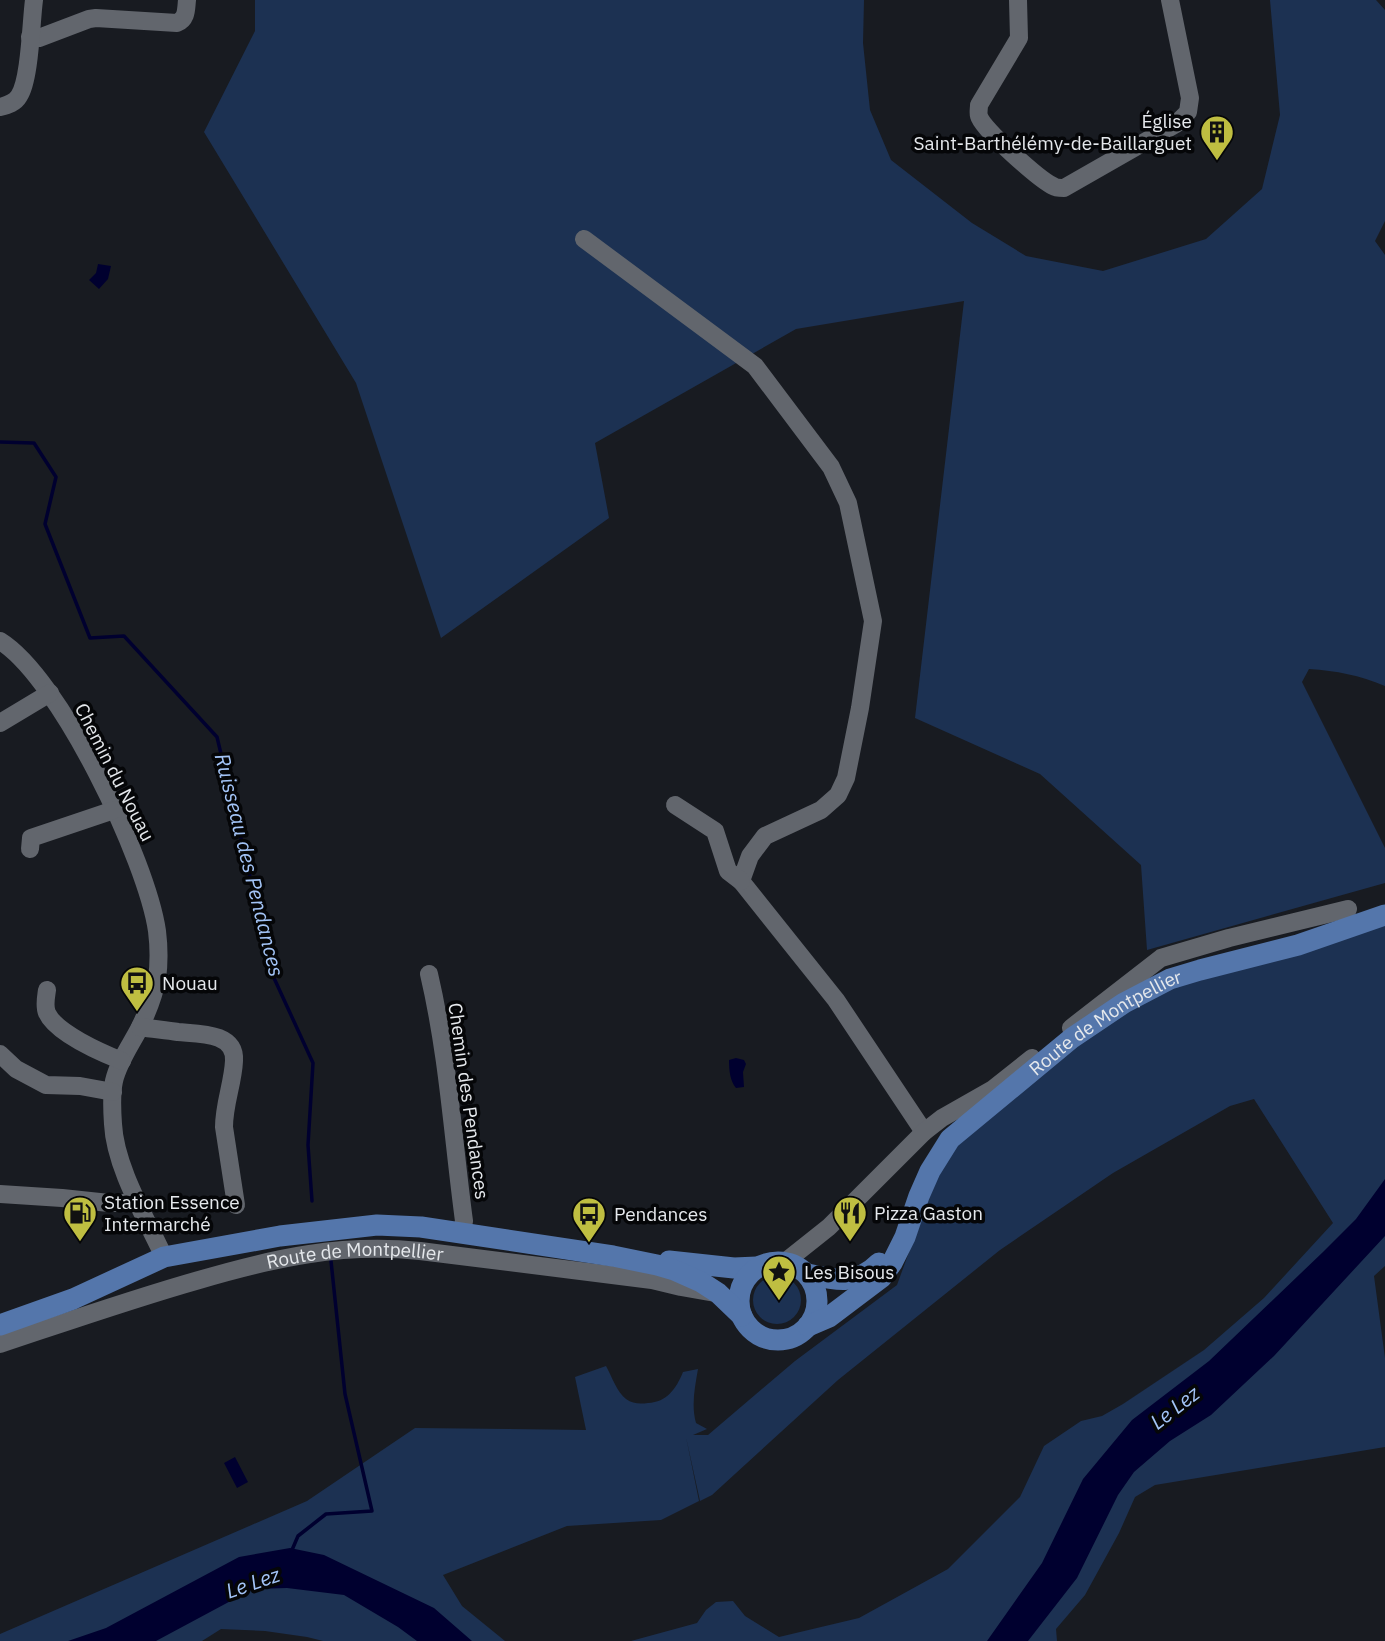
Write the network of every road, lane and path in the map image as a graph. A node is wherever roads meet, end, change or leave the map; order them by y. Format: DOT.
graph roads {
  1 [pos="34,0"];
  2 [pos="187,0"];
  3 [pos="1018,0"];
  4 [pos="1170,0"];
  5 [pos="30,37"];
  6 [pos="0,107"];
  7 [pos="584,239"];
  8 [pos="0,641"];
  9 [pos="50,693"];
  10 [pos="0,723"];
  11 [pos="675,805"];
  12 [pos="114,810"];
  13 [pos="30,849"];
  14 [pos="741,881"];
  15 [pos="1348,909"];
  16 [pos="1385,915"];
  17 [pos="429,974"];
  18 [pos="47,990"];
  19 [pos="140,1027"];
  20 [pos="0,1054"];
  21 [pos="122,1061"];
  22 [pos="113,1092"];
  23 [pos="924,1132"];
  24 [pos="0,1195"];
  25 [pos="139,1203"];
  26 [pos="236,1205"];
  27 [pos="461,1234"];
  28 [pos="905,1237"];
  29 [pos="613,1256"];
  30 [pos="164,1257"];
  31 [pos="785,1262"];
  32 [pos="757,1267"];
  33 [pos="807,1273"];
  34 [pos="718,1293"];
  35 [pos="742,1316"];
  36 [pos="0,1325"];
  37 [pos="808,1326"];
  38 [pos="0,1345"];
  1 -- 5 [label="street"];
  2 -- 5 [label="street"];
  3 -- 4 [label="street"];
  5 -- 6 [label="street"];
  7 -- 14 [label="street"];
  8 -- 9 [label="street, Chemin du Nouau"];
  9 -- 10 [label="street"];
  9 -- 12 [label="street, Chemin du Nouau"];
  11 -- 14 [label="street"];
  12 -- 13 [label="street"];
  12 -- 19 [label="street, Chemin du Nouau"];
  14 -- 23 [label="street"];
  15 -- 23 [label="street"];
  16 -- 28 [label="main road, Route de Montpellier"];
  17 -- 27 [label="street, Chemin des Pendances"];
  18 -- 21 [label="street"];
  19 -- 21 [label="street, Chemin du Nouau"];
  19 -- 26 [label="street"];
  20 -- 22 [label="street"];
  21 -- 22 [label="street, Chemin du Nouau"];
  22 -- 25 [label="street, Chemin du Nouau"];
  23 -- 31 [label="street"];
  24 -- 25 [label="street"];
  25 -- 30 [label="street, Chemin du Nouau"];
  27 -- 29 [label="main road, Route de Montpellier"];
  27 -- 30 [label="main road, Route de Montpellier"];
  28 -- 33 [label="main road, Route de Montpellier"];
  28 -- 37 [label="main road, Route de Montpellier"];
  29 -- 32 [label="main road, Route de Montpellier"];
  29 -- 34 [label="main road, Route de Montpellier"];
  30 -- 36 [label="main road, Route de Montpellier"];
  31 -- 32 [label="main road"];
  31 -- 33 [label="main road"];
  32 -- 35 [label="main road"];
  33 -- 37 [label="main road"];
  34 -- 35 [label="main road, Route de Montpellier"];
  34 -- 38 [label="street, Route de Montpellier"];
  35 -- 37 [label="main road"];
}
